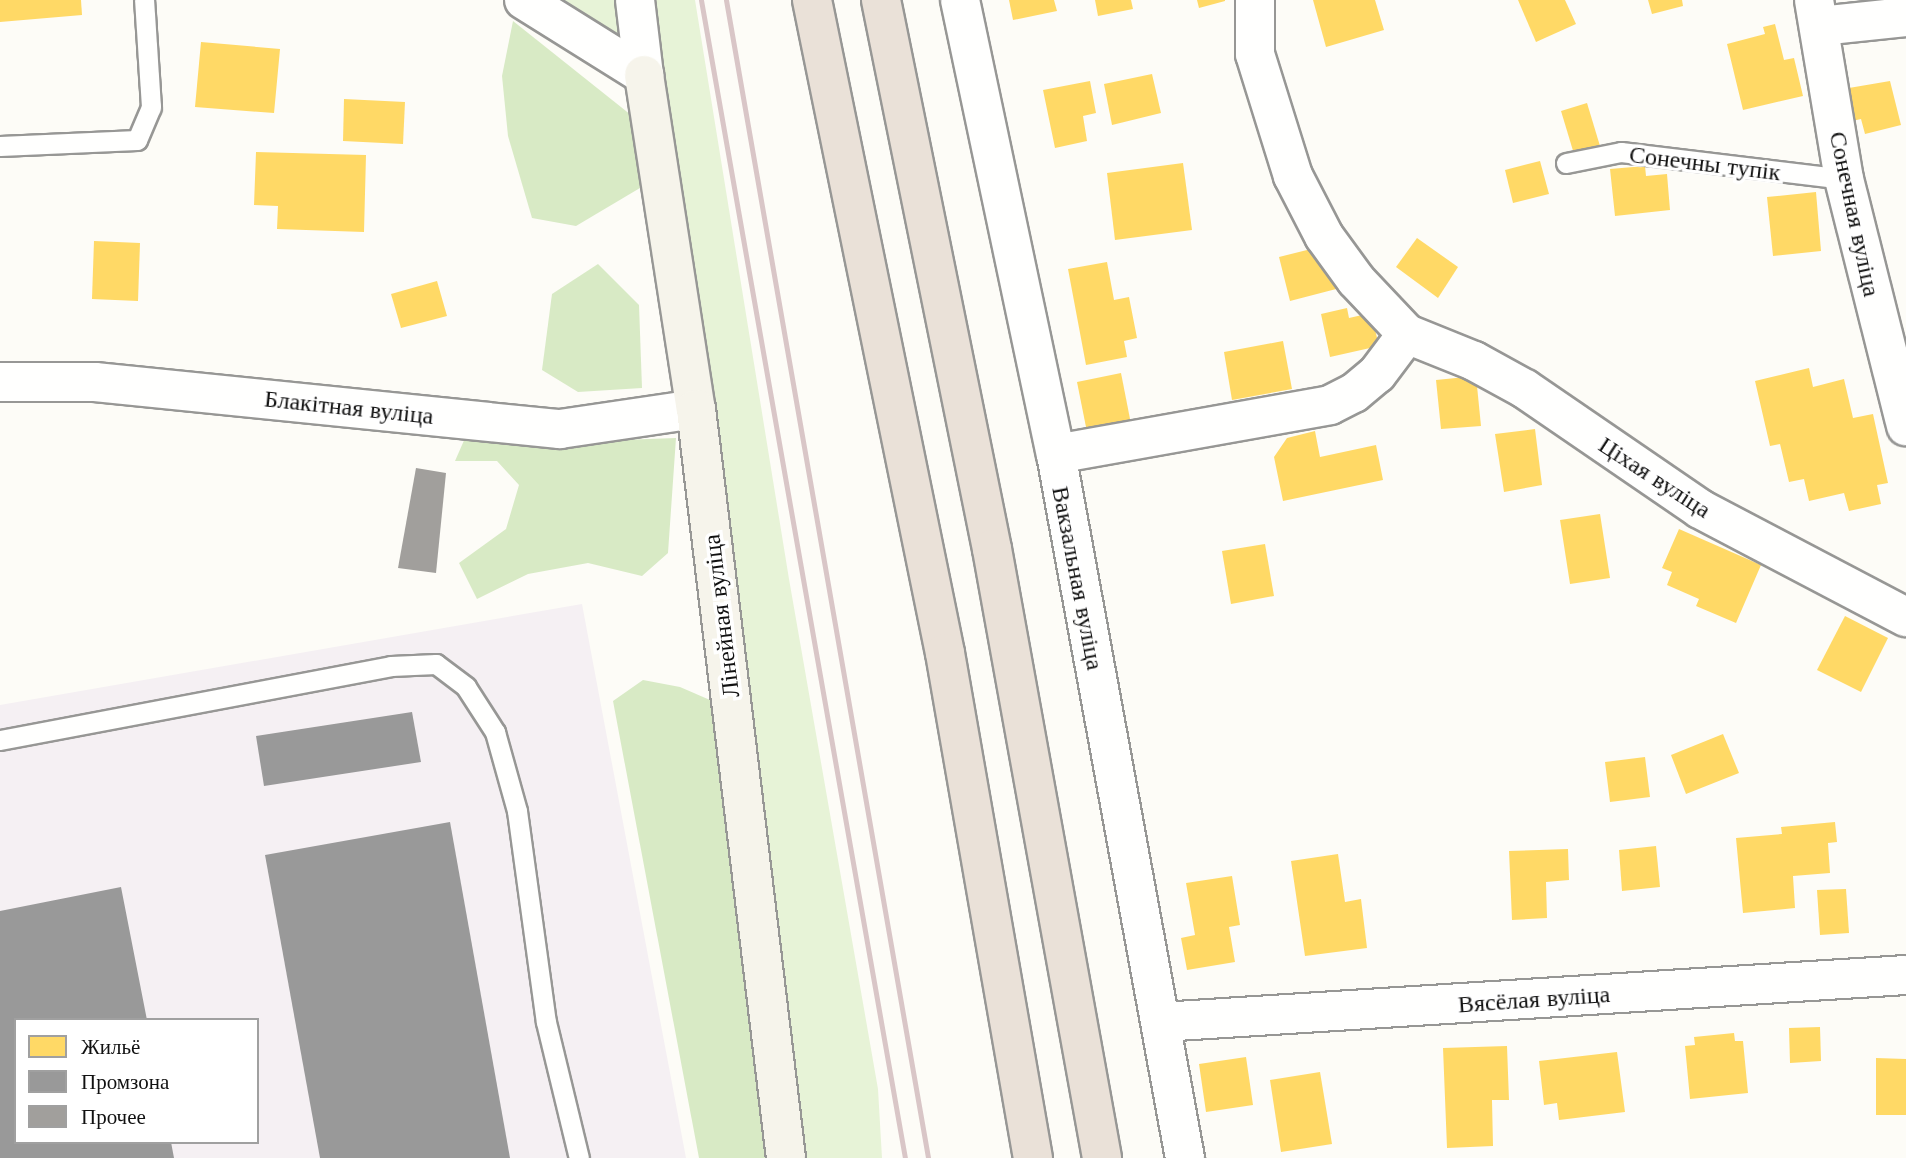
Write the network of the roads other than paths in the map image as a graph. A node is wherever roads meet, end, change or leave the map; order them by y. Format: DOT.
graph roads {
  1 [pos="144,0"];
  2 [pos="524,0"];
  3 [pos="635,0"];
  4 [pos="812,0"];
  5 [pos="881,0"];
  6 [pos="960,0"];
  7 [pos="1255,0"];
  8 [pos="1817,13"];
  9 [pos="1906,17"];
  10 [pos="644,75"];
  11 [pos="0,146"];
  12 [pos="1566,163"];
  13 [pos="1844,179"];
  14 [pos="1407,334"];
  15 [pos="0,382"];
  16 [pos="696,409"];
  17 [pos="1906,426"];
  18 [pos="1056,454"];
  19 [pos="1906,617"];
  20 [pos="0,740"];
  21 [pos="1906,975"];
  22 [pos="1161,1023"];
  23 [pos="579,1158"];
  24 [pos="786,1158"];
  25 [pos="1033,1158"];
  26 [pos="1102,1158"];
  27 [pos="1185,1158"];
  1 -- 11 [label="lane"];
  2 -- 10 [label="street"];
  3 -- 10 [label="street"];
  4 -- 25 [label="highway"];
  5 -- 26 [label="highway"];
  6 -- 18 [label="street, Вакзальная вуліца"];
  7 -- 14 [label="street, Ціхая вуліца"];
  8 -- 9 [label="street"];
  8 -- 13 [label="street, Сонечная вуліца"];
  10 -- 16 [label="street, Лінейная вуліца"];
  12 -- 13 [label="lane, Сонечны тупік"];
  13 -- 17 [label="street, Сонечная вуліца"];
  14 -- 18 [label="street"];
  14 -- 19 [label="street, Ціхая вуліца"];
  15 -- 16 [label="street, Блакітная вуліца"];
  16 -- 24 [label="street, Лінейная вуліца"];
  18 -- 22 [label="street, Вакзальная вуліца"];
  20 -- 23 [label="lane"];
  21 -- 22 [label="street, Вясёлая вуліца"];
  22 -- 27 [label="street, Вакзальная вуліца"];
}
